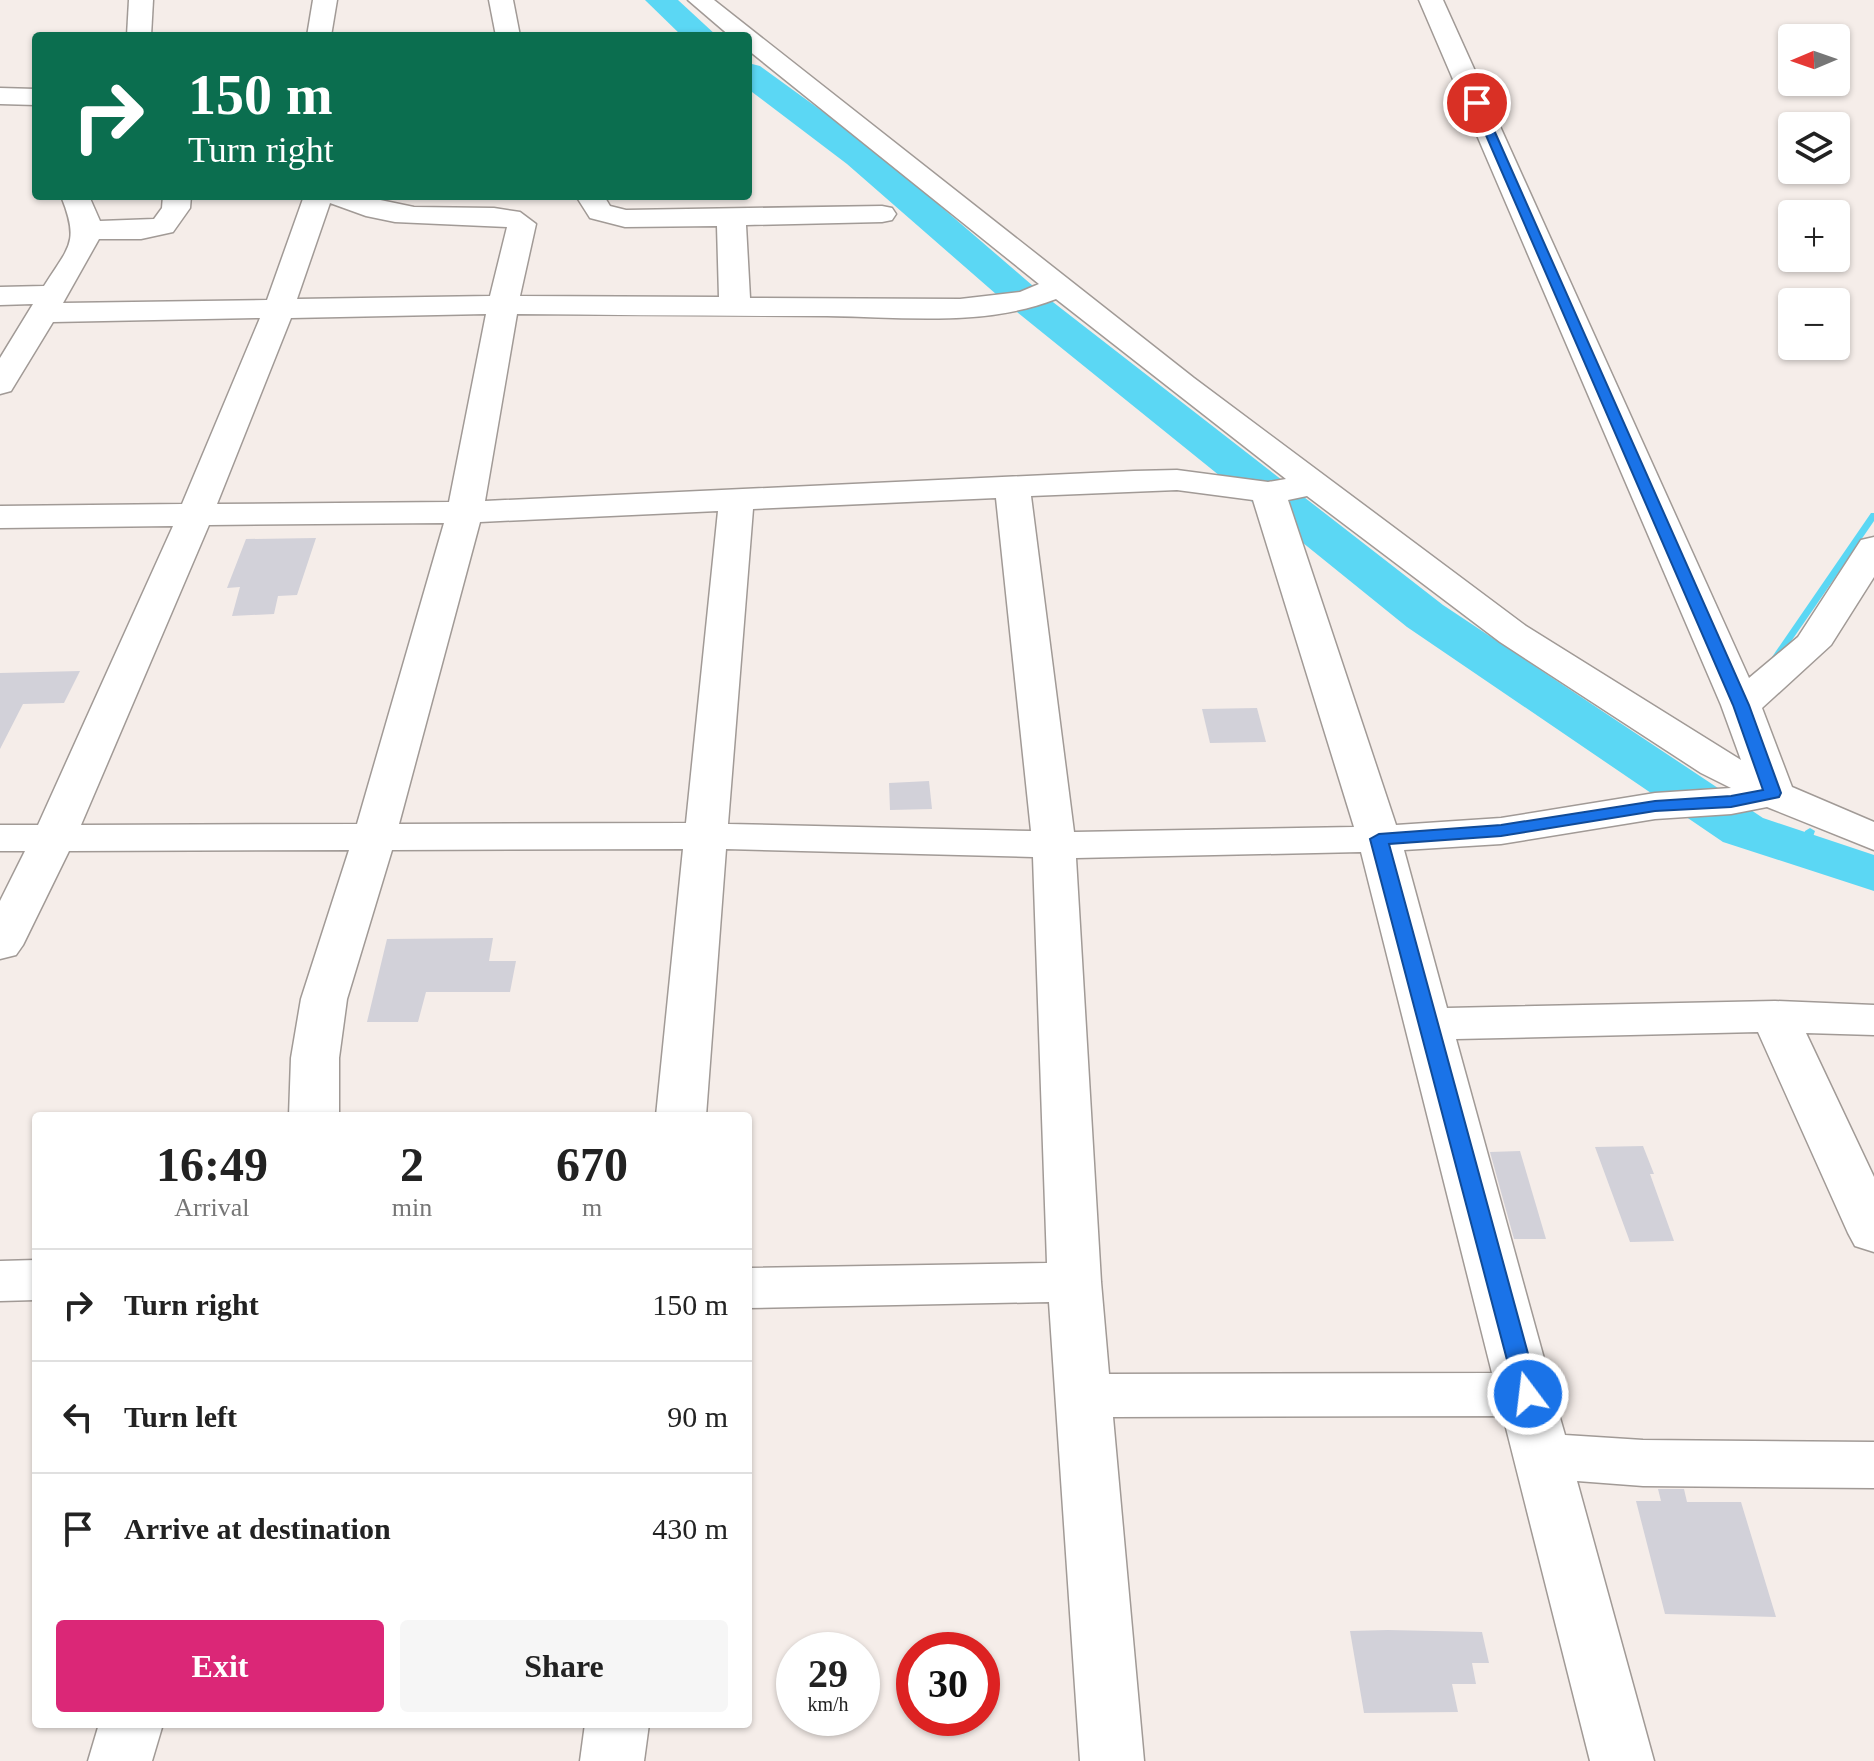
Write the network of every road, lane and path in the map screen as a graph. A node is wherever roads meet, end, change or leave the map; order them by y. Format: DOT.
graph roads {
  1 [pos="141,0"];
  2 [pos="325,0"];
  3 [pos="501,0"];
  4 [pos="700,0"];
  5 [pos="1431,0"];
  6 [pos="139,32"];
  7 [pos="320,32"];
  8 [pos="507,32"];
  9 [pos="741,32"];
  10 [pos="752,45"];
  11 [pos="765,67"];
  12 [pos="0,96"];
  13 [pos="32,97"];
  14 [pos="76,200"];
  15 [pos="176,200"];
  16 [pos="317,200"];
  17 [pos="345,200"];
  18 [pos="592,200"];
  19 [pos="882,214"];
  20 [pos="731,217"];
  21 [pos="87,230"];
  22 [pos="1059,287"];
  23 [pos="0,296"];
  24 [pos="48,304"];
  25 [pos="503,305"];
  26 [pos="735,309"];
  27 [pos="278,311"];
  28 [pos="0,384"];
  29 [pos="1012,487"];
  30 [pos="1291,489"];
  31 [pos="736,501"];
  32 [pos="465,512"];
  33 [pos="195,516"];
  34 [pos="0,517"];
  35 [pos="1874,548"];
  36 [pos="1741,705"];
  37 [pos="1773,793"];
  38 [pos="375,835"];
  39 [pos="705,836"];
  40 [pos="1874,837"];
  41 [pos="0,838"];
  42 [pos="53,839"];
  43 [pos="1379,839"];
  44 [pos="1054,845"];
  45 [pos="0,945"];
  46 [pos="1775,1016"];
  47 [pos="1874,1020"];
  48 [pos="1430,1024"];
  49 [pos="314,1112"];
  50 [pos="681,1112"];
  51 [pos="1874,1233"];
  52 [pos="32,1280"];
  53 [pos="0,1281"];
  54 [pos="1074,1282"];
  55 [pos="752,1288"];
  56 [pos="1528,1394"];
  57 [pos="1083,1396"];
  58 [pos="1544,1456"];
  59 [pos="1874,1465"];
  60 [pos="130,1728"];
  61 [pos="616,1728"];
  62 [pos="120,1761"];
  63 [pos="612,1761"];
  64 [pos="1112,1761"];
  65 [pos="1622,1761"];
  1 -- 6 [label="street"];
  2 -- 7 [label="street"];
  3 -- 8 [label="street"];
  4 -- 9 [label="street"];
  5 -- 36 [label="street"];
  10 -- 11 [label="street"];
  11 -- 22 [label="street"];
  12 -- 13 [label="street"];
  14 -- 21 [label="street"];
  15 -- 21 [label="street"];
  16 -- 27 [label="street"];
  17 -- 25 [label="street"];
  18 -- 20 [label="street"];
  19 -- 20 [label="street"];
  20 -- 26 [label="street"];
  21 -- 24 [label="street"];
  22 -- 26 [label="street"];
  22 -- 30 [label="street"];
  23 -- 24 [label="street"];
  24 -- 27 [label="street"];
  24 -- 28 [label="street"];
  25 -- 26 [label="street"];
  25 -- 27 [label="street"];
  25 -- 32 [label="street"];
  27 -- 33 [label="street"];
  29 -- 30 [label="street"];
  29 -- 31 [label="street"];
  29 -- 44 [label="street"];
  30 -- 37 [label="street"];
  30 -- 43 [label="street"];
  31 -- 32 [label="street"];
  31 -- 39 [label="street"];
  32 -- 33 [label="street"];
  32 -- 38 [label="street"];
  33 -- 34 [label="street"];
  33 -- 42 [label="street"];
  35 -- 36 [label="street"];
  36 -- 37 [label="street"];
  37 -- 40 [label="street"];
  37 -- 43 [label="street"];
  38 -- 39 [label="street"];
  38 -- 42 [label="street"];
  38 -- 49 [label="street"];
  39 -- 44 [label="street"];
  39 -- 50 [label="street"];
  41 -- 42 [label="street"];
  42 -- 45 [label="street"];
  43 -- 44 [label="street"];
  43 -- 48 [label="street"];
  44 -- 54 [label="street"];
  46 -- 47 [label="street"];
  46 -- 48 [label="street"];
  46 -- 51 [label="street"];
  48 -- 56 [label="street"];
  52 -- 53 [label="street"];
  54 -- 55 [label="street"];
  54 -- 57 [label="street"];
  56 -- 57 [label="street"];
  56 -- 58 [label="street"];
  57 -- 64 [label="street"];
  58 -- 59 [label="street"];
  58 -- 65 [label="street"];
  60 -- 62 [label="street"];
  61 -- 63 [label="street"];
}
